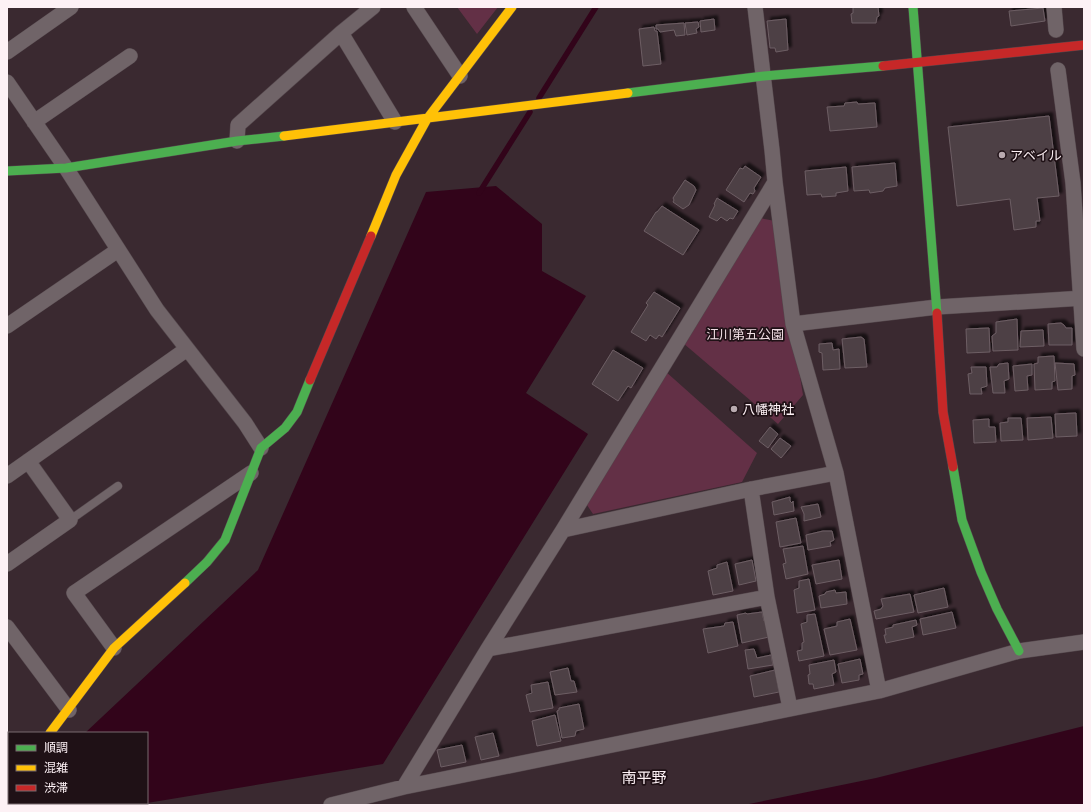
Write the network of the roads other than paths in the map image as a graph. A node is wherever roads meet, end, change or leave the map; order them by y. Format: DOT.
graph roads {
  1 [pos="71,7"];
  2 [pos="373,7"];
  3 [pos="414,7"];
  4 [pos="512,7"];
  5 [pos="755,7"];
  6 [pos="913,7"];
  7 [pos="1054,7"];
  8 [pos="1056,30"];
  9 [pos="340,33"];
  10 [pos="1084,45"];
  11 [pos="7,52"];
  12 [pos="130,56"];
  13 [pos="917,63"];
  14 [pos="1058,70"];
  15 [pos="460,76"];
  16 [pos="764,76"];
  17 [pos="7,82"];
  18 [pos="427,119"];
  19 [pos="34,122"];
  20 [pos="395,122"];
  21 [pos="237,141"];
  22 [pos="66,168"];
  23 [pos="7,172"];
  24 [pos="775,182"];
  25 [pos="1078,182"];
  26 [pos="118,250"];
  27 [pos="1082,298"];
  28 [pos="937,307"];
  29 [pos="793,324"];
  30 [pos="7,326"];
  31 [pos="187,349"];
  32 [pos="1084,349"];
  33 [pos="261,448"];
  34 [pos="28,461"];
  35 [pos="252,473"];
  36 [pos="836,473"];
  37 [pos="7,476"];
  38 [pos="118,486"];
  39 [pos="751,489"];
  40 [pos="70,520"];
  41 [pos="563,530"];
  42 [pos="7,564"];
  43 [pos="767,597"];
  44 [pos="10,636"];
  45 [pos="1084,642"];
  46 [pos="114,648"];
  47 [pos="488,649"];
  48 [pos="1020,651"];
  49 [pos="879,691"];
  50 [pos="790,708"];
  51 [pos="69,710"];
  52 [pos="51,732"];
  53 [pos="404,787"];
  54 [pos="331,805"];
  1 -- 11 [label="street"];
  2 -- 9 [label="street"];
  3 -- 15 [label="street"];
  4 -- 15 [label="street"];
  5 -- 16 [label="street"];
  6 -- 13 [label="street"];
  7 -- 8 [label="street"];
  9 -- 20 [label="street"];
  9 -- 21 [label="street"];
  10 -- 13 [label="street"];
  12 -- 19 [label="street"];
  13 -- 16 [label="street"];
  13 -- 28 [label="street"];
  14 -- 25 [label="street"];
  15 -- 18 [label="street"];
  16 -- 18 [label="street"];
  16 -- 24 [label="street"];
  17 -- 19 [label="street"];
  18 -- 20 [label="street"];
  18 -- 33 [label="street"];
  19 -- 22 [label="street"];
  20 -- 21 [label="street"];
  21 -- 22 [label="street"];
  22 -- 23 [label="street"];
  22 -- 26 [label="street"];
  24 -- 29 [label="street"];
  24 -- 41 [label="street"];
  25 -- 27 [label="street"];
  26 -- 30 [label="street"];
  26 -- 31 [label="street"];
  27 -- 28 [label="street"];
  27 -- 32 [label="street"];
  28 -- 29 [label="street"];
  28 -- 48 [label="street"];
  29 -- 36 [label="street"];
  31 -- 33 [label="street"];
  31 -- 34 [label="street"];
  33 -- 35 [label="street"];
  34 -- 37 [label="street"];
  34 -- 40 [label="street"];
  35 -- 46 [label="street"];
  35 -- 46 [label="street"];
  36 -- 39 [label="street"];
  36 -- 49 [label="street"];
  38 -- 40 [label="lane"];
  39 -- 41 [label="street"];
  39 -- 43 [label="street"];
  40 -- 42 [label="street"];
  41 -- 47 [label="street"];
  43 -- 47 [label="street"];
  43 -- 50 [label="street"];
  44 -- 51 [label="street"];
  45 -- 48 [label="street"];
  46 -- 51 [label="street"];
  47 -- 53 [label="street"];
  48 -- 49 [label="street"];
  49 -- 50 [label="street"];
  50 -- 53 [label="street"];
  51 -- 52 [label="street"];
  53 -- 54 [label="street"];
}
